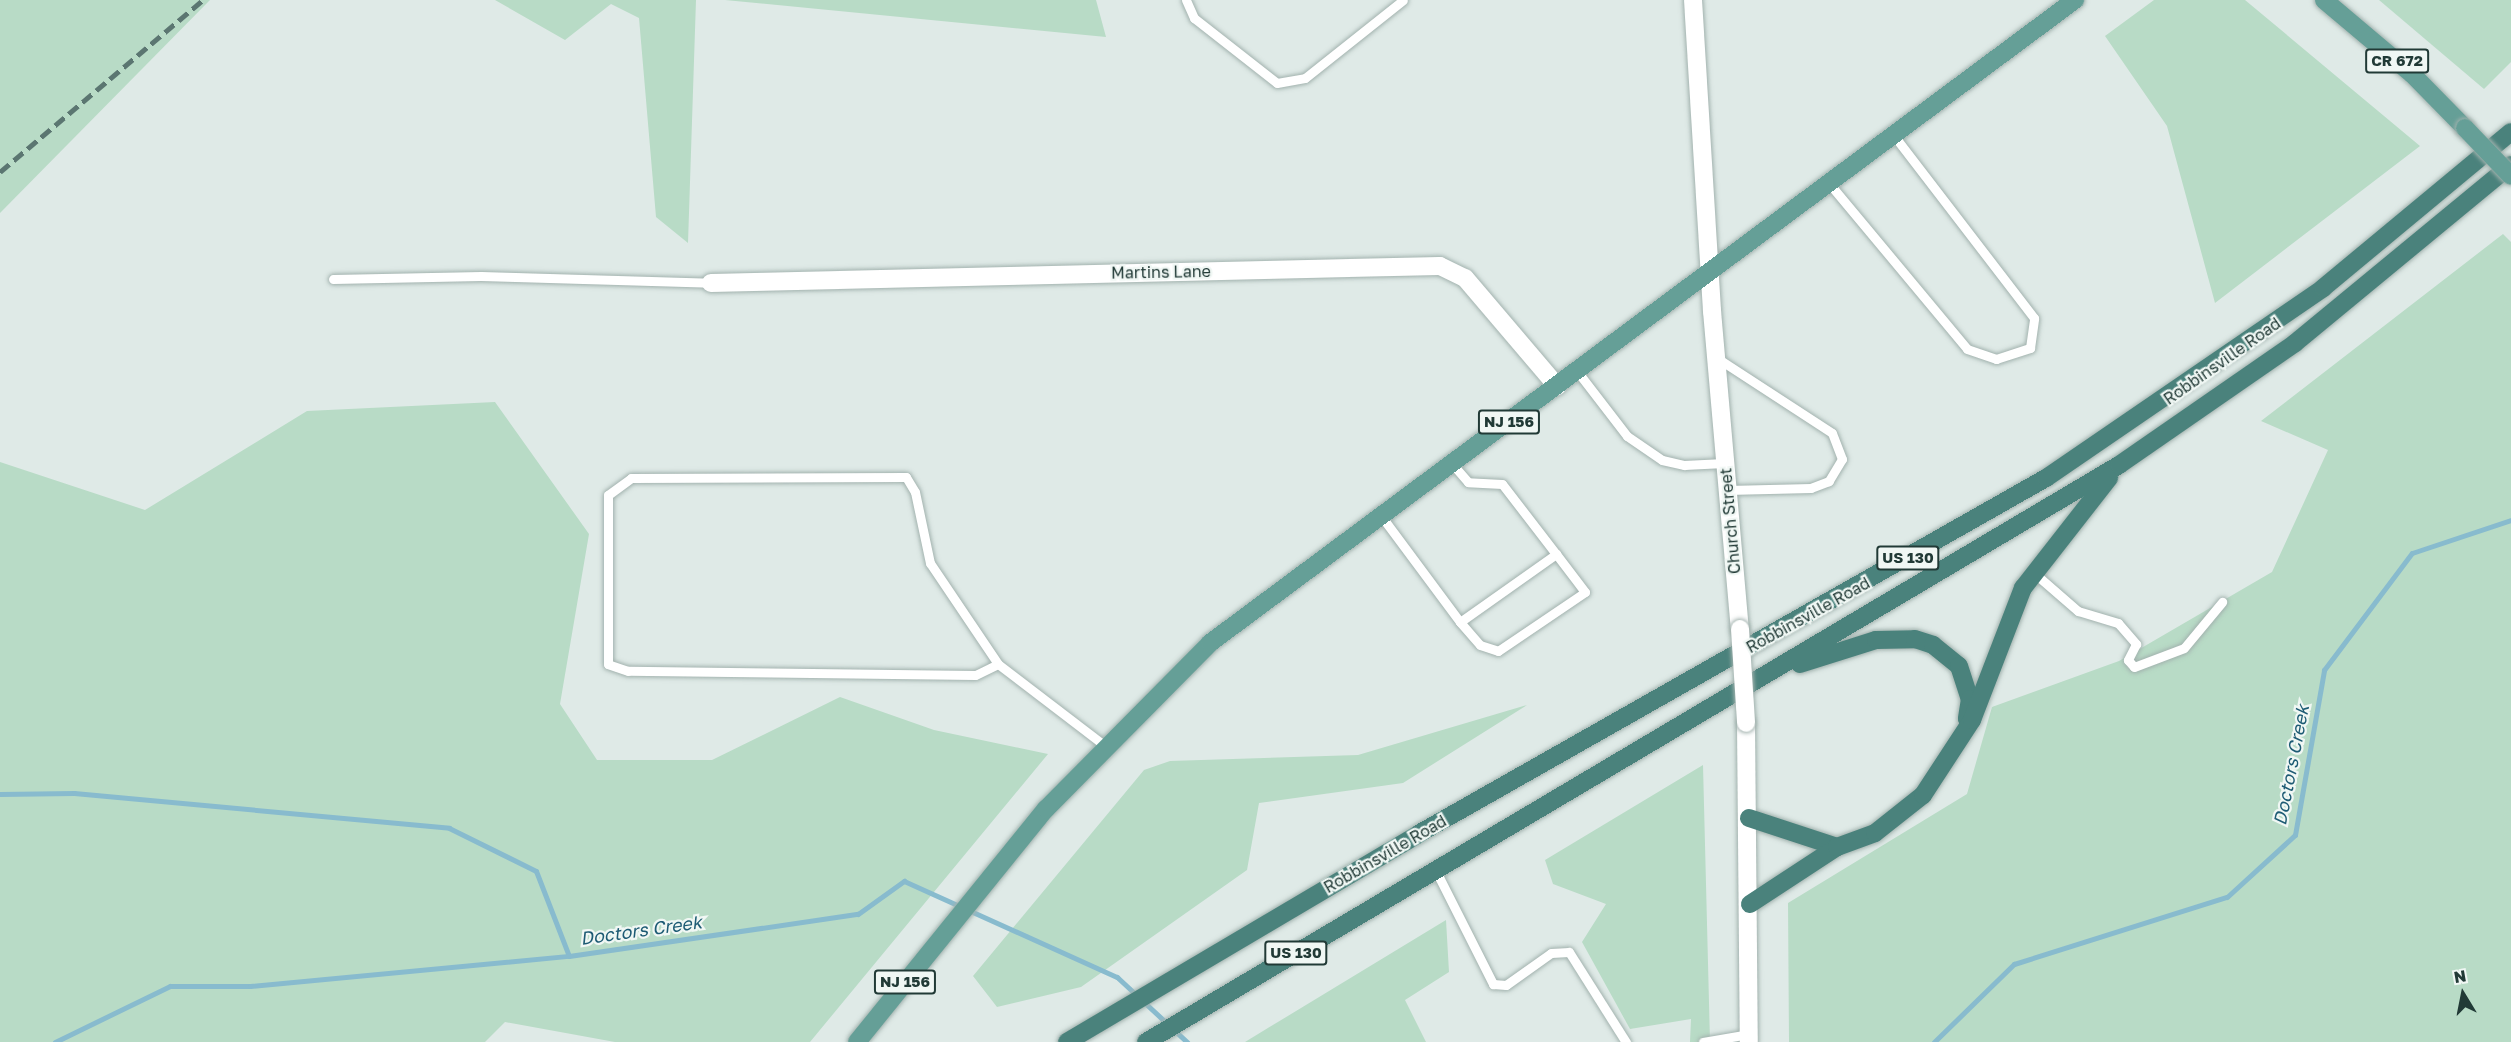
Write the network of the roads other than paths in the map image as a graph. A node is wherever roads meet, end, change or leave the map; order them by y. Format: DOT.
graph roads {
  1 [pos="1186,0"];
  2 [pos="1403,0"];
  3 [pos="1694,0"];
  4 [pos="2076,0"];
  5 [pos="2324,0"];
  6 [pos="2511,132"];
  7 [pos="1892,133"];
  8 [pos="2511,165"];
  9 [pos="2511,176"];
  10 [pos="1828,182"];
  11 [pos="1711,269"];
  12 [pos="333,279"];
  13 [pos="711,283"];
  14 [pos="1717,358"];
  15 [pos="1577,371"];
  16 [pos="1557,386"];
  17 [pos="1724,463"];
  18 [pos="1453,465"];
  19 [pos="2119,465"];
  20 [pos="1727,490"];
  21 [pos="1382,517"];
  22 [pos="1556,555"];
  23 [pos="2033,572"];
  24 [pos="2222,602"];
  25 [pos="1460,622"];
  26 [pos="998,664"];
  27 [pos="1767,674"];
  28 [pos="1104,745"];
  29 [pos="1956,746"];
  30 [pos="1749,818"];
  31 [pos="1837,847"];
  32 [pos="1436,871"];
  33 [pos="1750,904"];
  34 [pos="1749,1038"];
  35 [pos="1149,1040"];
  36 [pos="857,1042"];
  37 [pos="1067,1042"];
  38 [pos="1626,1042"];
  39 [pos="1702,1042"];
  1 -- 2 [label="lane"];
  3 -- 11 [label="street, Church Street"];
  4 -- 7 [label="main road, NJ 156"];
  5 -- 9 [label="main road, CR 672, bridge"];
  6 -- 37 [label="highway, Robbinsville Road / US 130"];
  7 -- 10 [label="main road, NJ 156"];
  7 -- 10 [label="lane"];
  8 -- 19 [label="highway, Robbinsville Road / US 130"];
  10 -- 11 [label="main road, NJ 156"];
  11 -- 14 [label="street, Church Street"];
  11 -- 15 [label="main road, NJ 156"];
  12 -- 13 [label="lane"];
  13 -- 16 [label="street, Martins Lane"];
  14 -- 17 [label="street, Church Street"];
  14 -- 20 [label="lane"];
  15 -- 16 [label="main road, NJ 156"];
  15 -- 17 [label="lane"];
  16 -- 18 [label="main road, NJ 156"];
  17 -- 20 [label="street, Church Street"];
  18 -- 21 [label="main road, NJ 156"];
  18 -- 22 [label="lane"];
  19 -- 23 [label="highway"];
  19 -- 27 [label="highway, Robbinsville Road / US 130"];
  20 -- 30 [label="street, Church Street, bridge"];
  21 -- 25 [label="lane"];
  21 -- 28 [label="main road, NJ 156"];
  22 -- 25 [label="lane"];
  22 -- 25 [label="lane"];
  23 -- 24 [label="lane"];
  23 -- 29 [label="highway"];
  26 -- 26 [label="lane"];
  26 -- 28 [label="lane"];
  27 -- 29 [label="highway"];
  27 -- 32 [label="highway, Robbinsville Road / US 130"];
  28 -- 36 [label="main road, NJ 156"];
  29 -- 31 [label="highway"];
  30 -- 31 [label="highway"];
  30 -- 33 [label="street, Church Street"];
  31 -- 33 [label="highway"];
  32 -- 35 [label="highway, Robbinsville Road / US 130"];
  32 -- 38 [label="lane"];
  33 -- 34 [label="street, Church Street"];
  34 -- 39 [label="lane"];
}
